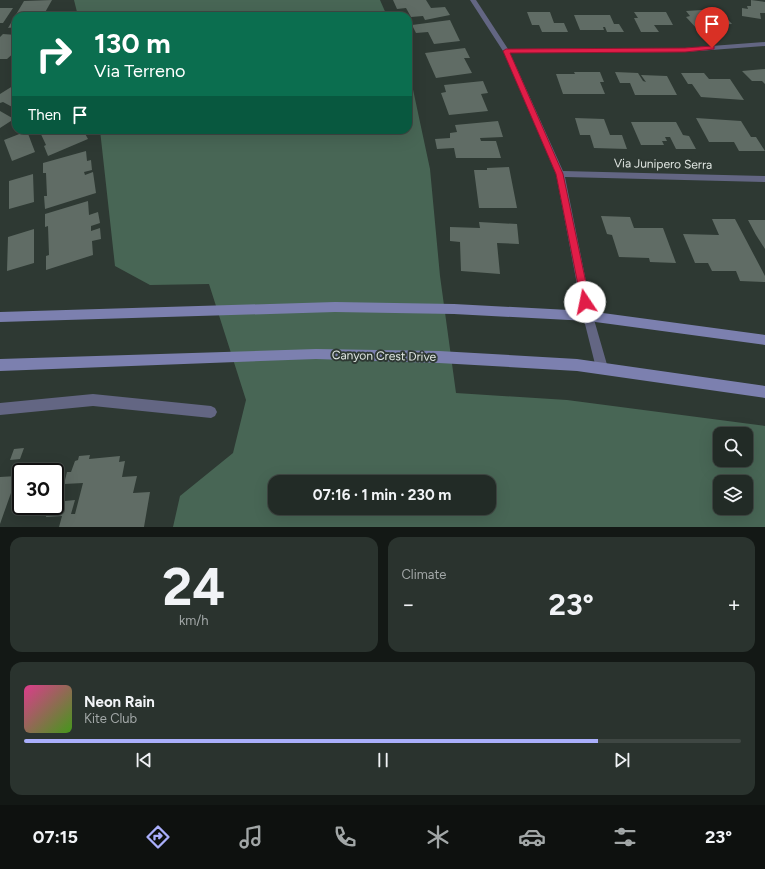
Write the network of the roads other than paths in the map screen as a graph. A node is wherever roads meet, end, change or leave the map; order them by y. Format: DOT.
graph roads {
  1 [pos="473,0"];
  2 [pos="765,44"];
  3 [pos="506,51"];
  4 [pos="560,174"];
  5 [pos="765,179"];
  6 [pos="588,316"];
  7 [pos="0,318"];
  8 [pos="765,340"];
  9 [pos="0,365"];
  10 [pos="602,368"];
  11 [pos="765,392"];
  12 [pos="0,409"];
  13 [pos="211,412"];
  1 -- 3 [label="street"];
  2 -- 3 [label="street"];
  3 -- 4 [label="street"];
  4 -- 5 [label="street, Via Junipero Serra"];
  4 -- 6 [label="street"];
  6 -- 7 [label="main road"];
  6 -- 8 [label="main road"];
  6 -- 10 [label="street"];
  9 -- 10 [label="main road, Canyon Crest Drive"];
  10 -- 11 [label="main road, Canyon Crest Drive"];
  12 -- 13 [label="street"];
}
